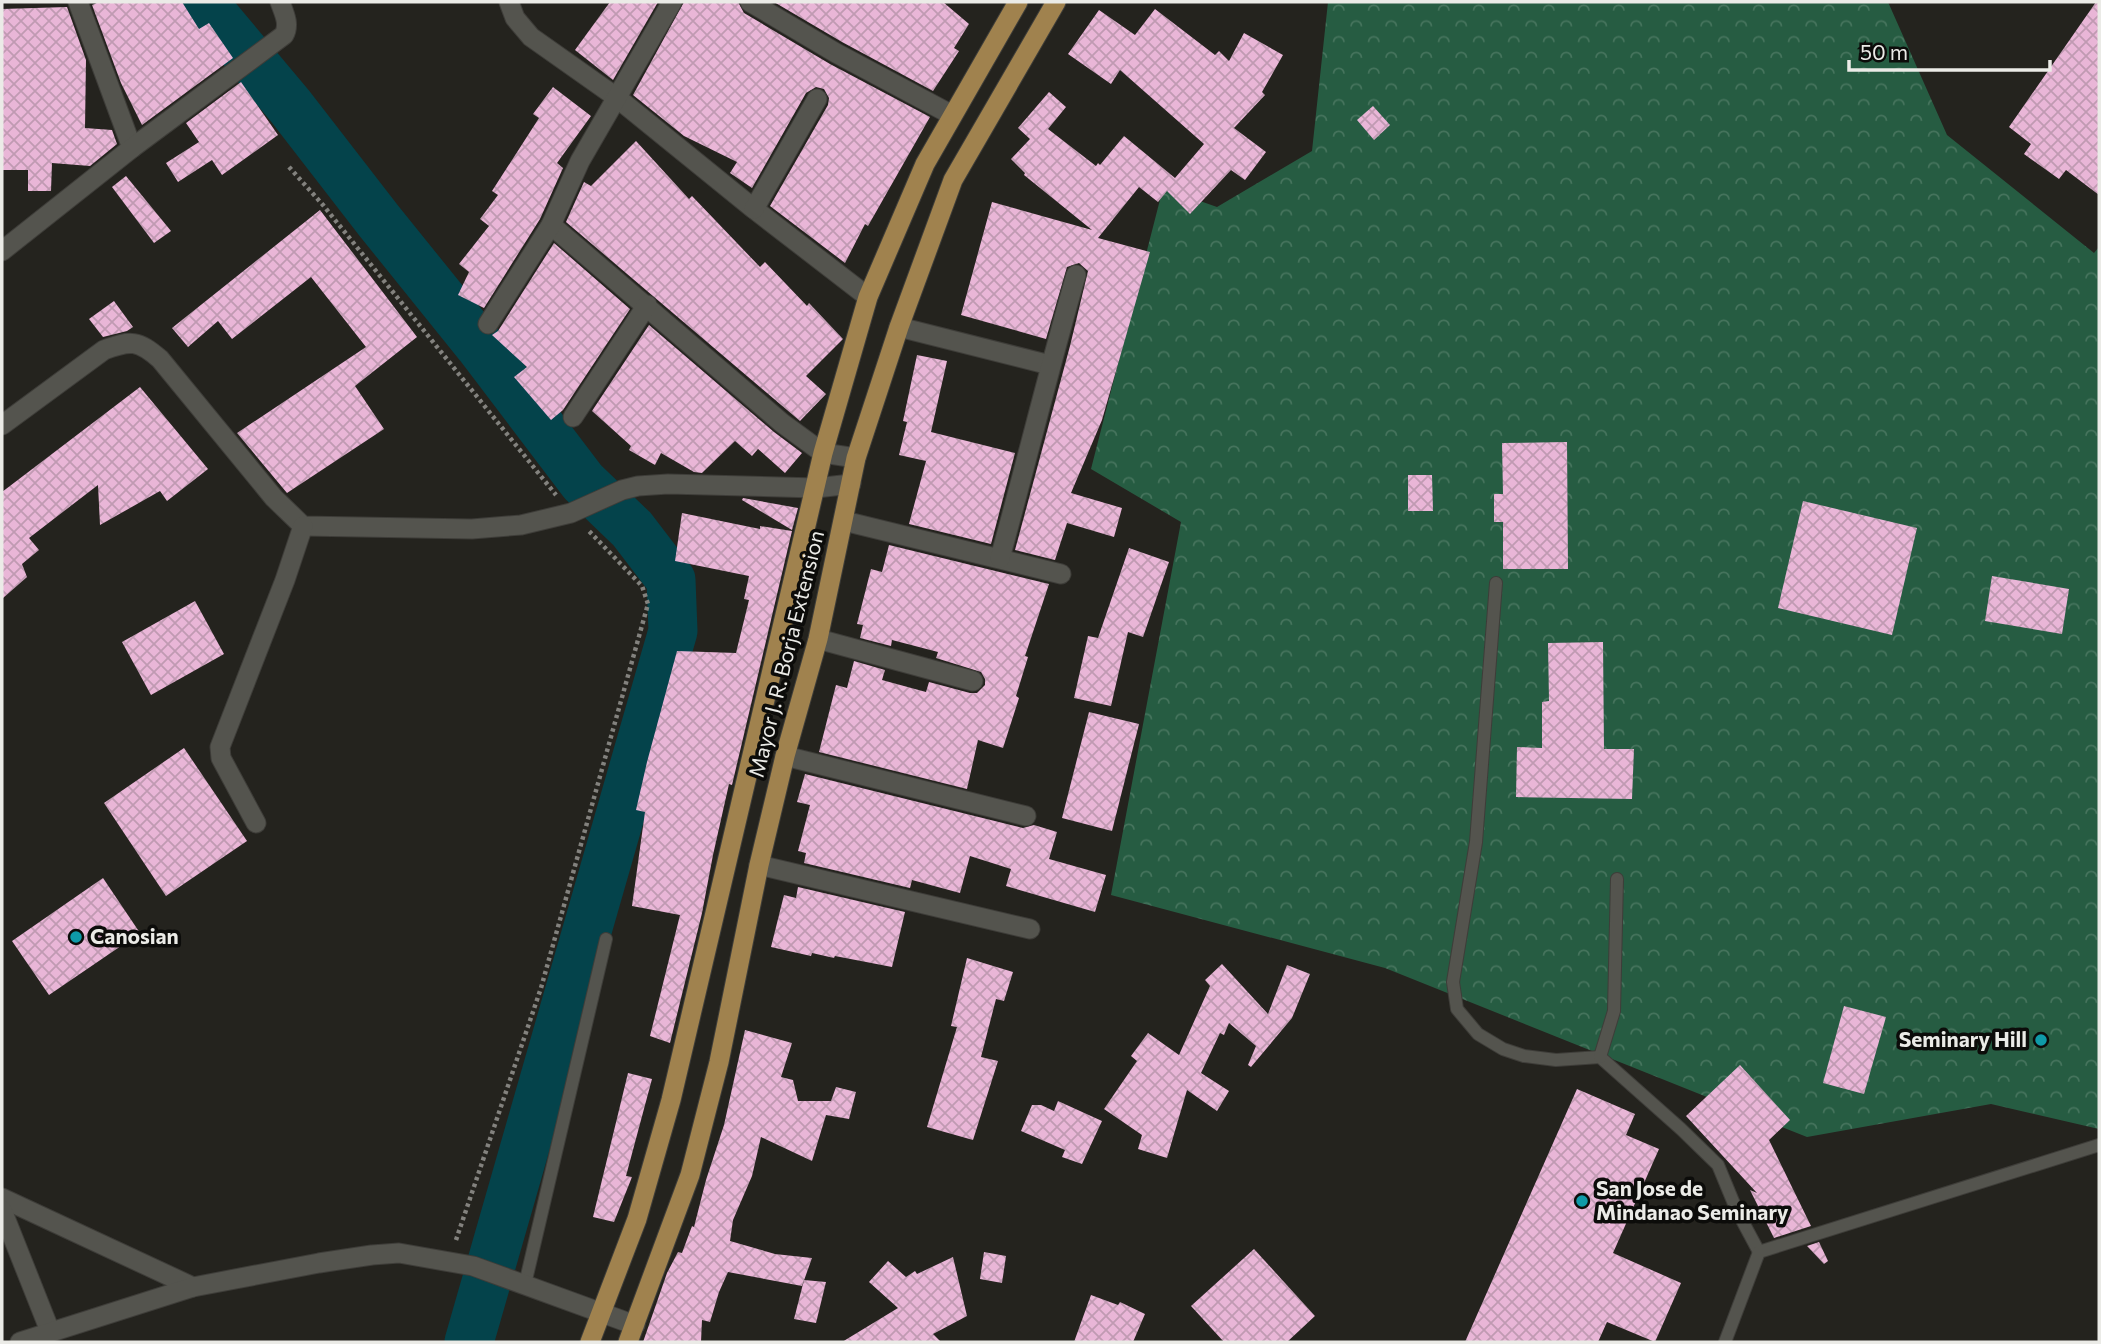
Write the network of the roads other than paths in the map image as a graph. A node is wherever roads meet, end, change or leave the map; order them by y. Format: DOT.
graph roads {
  1 [pos="78,2"];
  2 [pos="280,2"];
  3 [pos="509,2"];
  4 [pos="672,2"];
  5 [pos="750,2"];
  6 [pos="1018,2"];
  7 [pos="1056,2"];
  8 [pos="616,97"];
  9 [pos="817,99"];
  10 [pos="952,115"];
  11 [pos="132,148"];
  12 [pos="925,164"];
  13 [pos="953,180"];
  14 [pos="754,209"];
  15 [pos="551,225"];
  16 [pos="2,251"];
  17 [pos="1076,275"];
  18 [pos="868,297"];
  19 [pos="647,305"];
  20 [pos="488,324"];
  21 [pos="899,327"];
  22 [pos="1050,365"];
  23 [pos="573,417"];
  24 [pos="2,425"];
  25 [pos="823,453"];
  26 [pos="856,458"];
  27 [pos="851,484"];
  28 [pos="816,488"];
  29 [pos="844,521"];
  30 [pos="303,526"];
  31 [pos="1000,558"];
  32 [pos="1060,574"];
  33 [pos="1496,583"];
  34 [pos="818,639"];
  35 [pos="973,681"];
  36 [pos="785,756"];
  37 [pos="1026,816"];
  38 [pos="256,823"];
  39 [pos="759,865"];
  40 [pos="1617,879"];
  41 [pos="716,917"];
  42 [pos="746,924"];
  43 [pos="1030,929"];
  44 [pos="606,939"];
  45 [pos="1600,1057"];
  46 [pos="2099,1145"];
  47 [pos="2,1198"];
  48 [pos="2,1210"];
  49 [pos="1759,1252"];
  50 [pos="525,1284"];
  51 [pos="192,1287"];
  52 [pos="603,1312"];
  53 [pos="50,1331"];
  54 [pos="632,1334"];
  55 [pos="20,1342"];
  56 [pos="590,1342"];
  57 [pos="1725,1342"];
  1 -- 11 [label="street"];
  2 -- 11 [label="street"];
  3 -- 8 [label="street"];
  4 -- 8 [label="street"];
  5 -- 10 [label="street"];
  6 -- 10 [label="main road, Mayor J. R. Borja Extension"];
  7 -- 13 [label="main road, Mayor J. R. Borja Extension"];
  8 -- 14 [label="street"];
  8 -- 15 [label="street"];
  9 -- 14 [label="street"];
  10 -- 12 [label="main road, Mayor J. R. Borja Extension"];
  11 -- 16 [label="street"];
  12 -- 13 [label="main road"];
  12 -- 18 [label="main road, Mayor J. R. Borja Extension"];
  13 -- 21 [label="main road, Mayor J. R. Borja Extension"];
  14 -- 18 [label="street"];
  15 -- 19 [label="street"];
  15 -- 20 [label="street"];
  17 -- 22 [label="street"];
  18 -- 25 [label="main road, Mayor J. R. Borja Extension"];
  19 -- 23 [label="street"];
  19 -- 25 [label="street"];
  21 -- 22 [label="street"];
  21 -- 26 [label="main road, Mayor J. R. Borja Extension"];
  22 -- 31 [label="street"];
  24 -- 30 [label="street"];
  25 -- 26 [label="street"];
  25 -- 28 [label="main road, Mayor J. R. Borja Extension"];
  26 -- 27 [label="main road, Mayor J. R. Borja Extension"];
  27 -- 28 [label="street"];
  27 -- 29 [label="main road, Mayor J. R. Borja Extension"];
  28 -- 30 [label="street"];
  28 -- 41 [label="main road, Mayor J. R. Borja Extension"];
  29 -- 31 [label="street"];
  29 -- 34 [label="main road, Mayor J. R. Borja Extension"];
  30 -- 38 [label="street"];
  31 -- 32 [label="street"];
  33 -- 45 [label="lane"];
  34 -- 35 [label="street"];
  34 -- 36 [label="main road, Mayor J. R. Borja Extension"];
  36 -- 37 [label="street"];
  36 -- 39 [label="main road, Mayor J. R. Borja Extension"];
  39 -- 42 [label="main road, Mayor J. R. Borja Extension"];
  39 -- 43 [label="street"];
  40 -- 45 [label="lane"];
  41 -- 42 [label="main road"];
  41 -- 52 [label="main road, Mayor J. R. Borja Extension"];
  42 -- 54 [label="main road, Mayor J. R. Borja Extension"];
  44 -- 50 [label="lane"];
  45 -- 49 [label="lane"];
  46 -- 49 [label="lane"];
  47 -- 51 [label="street"];
  48 -- 53 [label="street"];
  49 -- 57 [label="lane"];
  50 -- 51 [label="street"];
  50 -- 52 [label="street"];
  51 -- 53 [label="street"];
  52 -- 54 [label="street"];
  52 -- 56 [label="main road, Mayor J. R. Borja Extension"];
  53 -- 55 [label="street"];
}
